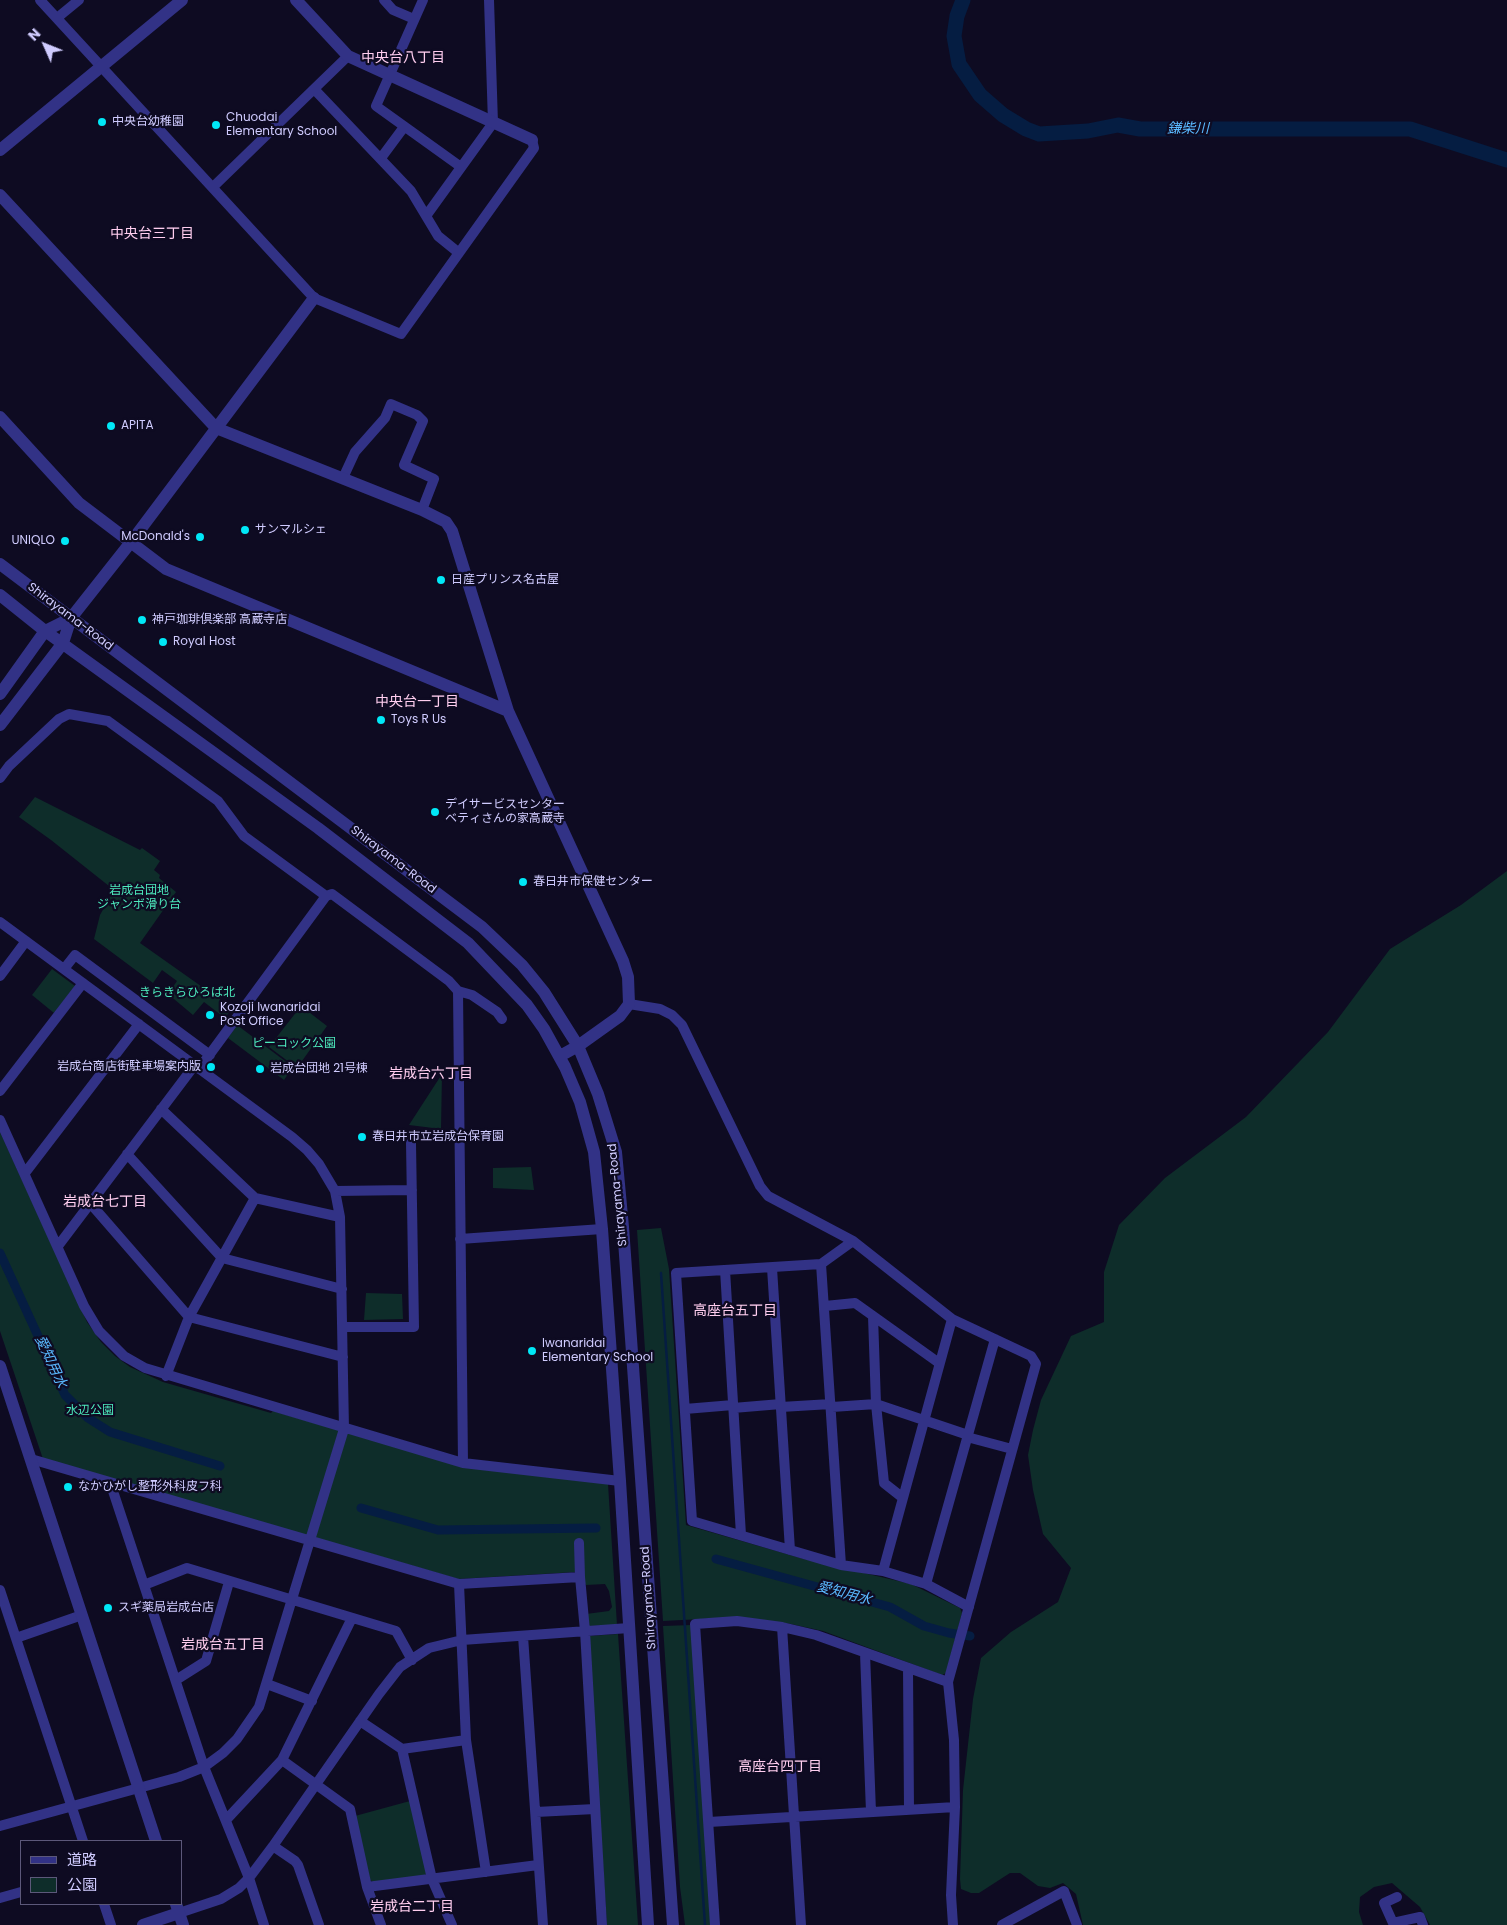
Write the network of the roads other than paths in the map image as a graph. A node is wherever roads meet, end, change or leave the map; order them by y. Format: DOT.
graph roads {
  1 [pos="40,0"];
  2 [pos="80,0"];
  3 [pos="182,0"];
  4 [pos="296,0"];
  5 [pos="384,0"];
  6 [pos="423,0"];
  7 [pos="489,0"];
  8 [pos="58,18"];
  9 [pos="414,19"];
  10 [pos="348,56"];
  11 [pos="102,66"];
  12 [pos="390,75"];
  13 [pos="314,89"];
  14 [pos="493,123"];
  15 [pos="404,127"];
  16 [pos="532,140"];
  17 [pos="0,150"];
  18 [pos="381,158"];
  19 [pos="461,167"];
  20 [pos="213,187"];
  21 [pos="0,194"];
  22 [pos="426,216"];
  23 [pos="459,253"];
  24 [pos="314,298"];
  25 [pos="0,417"];
  26 [pos="216,428"];
  27 [pos="343,478"];
  28 [pos="422,510"];
  29 [pos="131,542"];
  30 [pos="0,564"];
  31 [pos="0,595"];
  32 [pos="71,618"];
  33 [pos="46,631"];
  34 [pos="63,644"];
  35 [pos="0,694"];
  36 [pos="508,711"];
  37 [pos="0,725"];
  38 [pos="0,778"];
  39 [pos="326,896"];
  40 [pos="0,922"];
  41 [pos="26,941"];
  42 [pos="64,969"];
  43 [pos="0,976"];
  44 [pos="83,983"];
  45 [pos="458,991"];
  46 [pos="629,1004"];
  47 [pos="502,1019"];
  48 [pos="139,1024"];
  49 [pos="578,1046"];
  50 [pos="210,1055"];
  51 [pos="560,1056"];
  52 [pos="197,1067"];
  53 [pos="0,1091"];
  54 [pos="161,1109"];
  55 [pos="0,1120"];
  56 [pos="411,1143"];
  57 [pos="127,1154"];
  58 [pos="25,1173"];
  59 [pos="412,1190"];
  60 [pos="335,1191"];
  61 [pos="254,1198"];
  62 [pos="90,1203"];
  63 [pos="340,1218"];
  64 [pos="602,1229"];
  65 [pos="460,1239"];
  66 [pos="853,1240"];
  67 [pos="58,1246"];
  68 [pos="222,1258"];
  69 [pos="821,1264"];
  70 [pos="772,1268"];
  71 [pos="725,1270"];
  72 [pos="342,1289"];
  73 [pos="825,1306"];
  74 [pos="873,1316"];
  75 [pos="189,1317"];
  76 [pos="952,1318"];
  77 [pos="343,1327"];
  78 [pos="995,1339"];
  79 [pos="343,1357"];
  80 [pos="939,1363"];
  81 [pos="0,1366"];
  82 [pos="166,1376"];
  83 [pos="876,1404"];
  84 [pos="831,1405"];
  85 [pos="781,1406"];
  86 [pos="733,1407"];
  87 [pos="685,1409"];
  88 [pos="923,1421"];
  89 [pos="344,1428"];
  90 [pos="968,1436"];
  91 [pos="1012,1449"];
  92 [pos="31,1459"];
  93 [pos="463,1463"];
  94 [pos="620,1481"];
  95 [pos="110,1482"];
  96 [pos="903,1498"];
  97 [pos="741,1535"];
  98 [pos="310,1541"];
  99 [pos="579,1543"];
  100 [pos="790,1550"];
  101 [pos="841,1565"];
  102 [pos="883,1570"];
  103 [pos="580,1576"];
  104 [pos="229,1582"];
  105 [pos="459,1584"];
  106 [pos="926,1584"];
  107 [pos="144,1585"];
  108 [pos="0,1590"];
  109 [pos="292,1600"];
  110 [pos="969,1607"];
  111 [pos="82,1615"];
  112 [pos="352,1618"];
  113 [pos="782,1627"];
  114 [pos="629,1628"];
  115 [pos="584,1632"];
  116 [pos="523,1636"];
  117 [pos="16,1638"];
  118 [pos="462,1640"];
  119 [pos="865,1653"];
  120 [pos="412,1660"];
  121 [pos="908,1668"];
  122 [pos="176,1680"];
  123 [pos="948,1682"];
  124 [pos="267,1684"];
  125 [pos="312,1701"];
  126 [pos="360,1721"];
  127 [pos="466,1740"];
  128 [pos="402,1749"];
  129 [pos="282,1760"];
  130 [pos="204,1767"];
  131 [pos="316,1785"];
  132 [pos="139,1787"];
  133 [pos="72,1807"];
  134 [pos="955,1807"];
  135 [pos="595,1809"];
  136 [pos="910,1810"];
  137 [pos="536,1812"];
  138 [pos="871,1812"];
  139 [pos="794,1817"];
  140 [pos="226,1820"];
  141 [pos="708,1822"];
  142 [pos="0,1826"];
  143 [pos="83,1840"];
  144 [pos="156,1840"];
  145 [pos="273,1846"];
  146 [pos="538,1865"];
  147 [pos="486,1872"];
  148 [pos="248,1878"];
  149 [pos="432,1879"];
  150 [pos="367,1887"];
  151 [pos="20,1892"];
  152 [pos="0,1898"];
  153 [pos="1397,1898"];
  154 [pos="104,1905"];
  155 [pos="179,1914"];
  156 [pos="111,1925"];
  157 [pos="143,1925"];
  158 [pos="264,1925"];
  159 [pos="319,1925"];
  160 [pos="381,1925"];
  161 [pos="452,1925"];
  162 [pos="542,1925"];
  163 [pos="602,1925"];
  164 [pos="648,1925"];
  165 [pos="673,1925"];
  166 [pos="715,1925"];
  167 [pos="801,1925"];
  168 [pos="953,1925"];
  169 [pos="1002,1925"];
  170 [pos="1077,1925"];
  171 [pos="1423,1925"];
  1 -- 8 [label="street"];
  2 -- 8 [label="street"];
  3 -- 11 [label="street"];
  4 -- 10 [label="street"];
  5 -- 9 [label="street"];
  6 -- 9 [label="street"];
  7 -- 14 [label="street"];
  8 -- 11 [label="street"];
  9 -- 12 [label="street"];
  10 -- 12 [label="street"];
  10 -- 13 [label="street"];
  11 -- 17 [label="street"];
  11 -- 20 [label="street"];
  12 -- 14 [label="street"];
  12 -- 15 [label="street"];
  13 -- 18 [label="street"];
  13 -- 20 [label="street"];
  14 -- 16 [label="street"];
  14 -- 19 [label="street"];
  15 -- 18 [label="street"];
  15 -- 19 [label="street"];
  16 -- 23 [label="street"];
  18 -- 22 [label="street"];
  19 -- 22 [label="street"];
  20 -- 24 [label="street"];
  21 -- 26 [label="street"];
  22 -- 23 [label="street"];
  23 -- 24 [label="street"];
  24 -- 26 [label="street"];
  25 -- 29 [label="street"];
  26 -- 27 [label="street"];
  26 -- 29 [label="street"];
  27 -- 28 [label="street"];
  27 -- 28 [label="street"];
  28 -- 36 [label="street"];
  29 -- 32 [label="street"];
  29 -- 36 [label="street"];
  30 -- 32 [label="street, Shirayama-Road"];
  31 -- 33 [label="street, Shirayama-Road"];
  32 -- 33 [label="street"];
  32 -- 34 [label="street"];
  32 -- 49 [label="street, Shirayama-Road"];
  33 -- 34 [label="street, Shirayama-Road"];
  33 -- 35 [label="street"];
  34 -- 37 [label="street"];
  34 -- 51 [label="street, Shirayama-Road"];
  36 -- 46 [label="street"];
  38 -- 39 [label="street"];
  39 -- 45 [label="street"];
  39 -- 50 [label="street"];
  40 -- 41 [label="street"];
  41 -- 42 [label="street"];
  41 -- 43 [label="street"];
  42 -- 44 [label="street"];
  42 -- 50 [label="street"];
  44 -- 48 [label="street"];
  44 -- 53 [label="street"];
  45 -- 47 [label="street"];
  45 -- 65 [label="street"];
  46 -- 49 [label="street"];
  46 -- 66 [label="street"];
  48 -- 52 [label="street"];
  48 -- 58 [label="street"];
  49 -- 51 [label="street"];
  49 -- 165 [label="street, Shirayama-Road"];
  50 -- 52 [label="street"];
  51 -- 64 [label="street, Shirayama-Road"];
  52 -- 54 [label="street"];
  52 -- 60 [label="street"];
  54 -- 57 [label="street"];
  54 -- 61 [label="street"];
  55 -- 58 [label="street"];
  56 -- 59 [label="street"];
  57 -- 62 [label="street"];
  57 -- 68 [label="street"];
  58 -- 67 [label="street"];
  59 -- 60 [label="street"];
  59 -- 77 [label="street"];
  60 -- 63 [label="street"];
  61 -- 63 [label="street"];
  61 -- 68 [label="street"];
  62 -- 67 [label="street"];
  62 -- 75 [label="street"];
  63 -- 72 [label="street"];
  64 -- 65 [label="street"];
  64 -- 94 [label="street, Shirayama-Road"];
  65 -- 93 [label="street"];
  66 -- 69 [label="street"];
  66 -- 76 [label="street"];
  67 -- 82 [label="street"];
  68 -- 72 [label="street"];
  68 -- 75 [label="street"];
  69 -- 70 [label="street"];
  69 -- 73 [label="street"];
  70 -- 71 [label="street"];
  70 -- 85 [label="street"];
  71 -- 86 [label="street"];
  71 -- 87 [label="street"];
  72 -- 77 [label="street"];
  73 -- 74 [label="street"];
  73 -- 84 [label="street"];
  74 -- 80 [label="street"];
  74 -- 83 [label="street"];
  75 -- 79 [label="street"];
  75 -- 82 [label="street"];
  76 -- 78 [label="street"];
  76 -- 80 [label="street"];
  77 -- 79 [label="street"];
  78 -- 90 [label="street"];
  78 -- 91 [label="street"];
  79 -- 89 [label="street"];
  80 -- 88 [label="street"];
  81 -- 92 [label="street"];
  82 -- 89 [label="street"];
  83 -- 84 [label="street"];
  83 -- 88 [label="street"];
  83 -- 96 [label="street"];
  84 -- 85 [label="street"];
  84 -- 101 [label="street"];
  85 -- 86 [label="street"];
  85 -- 100 [label="street"];
  86 -- 87 [label="street"];
  86 -- 97 [label="street"];
  87 -- 97 [label="street"];
  88 -- 90 [label="street"];
  88 -- 96 [label="street"];
  89 -- 93 [label="street"];
  89 -- 98 [label="street"];
  90 -- 91 [label="street"];
  90 -- 106 [label="street"];
  91 -- 110 [label="street"];
  92 -- 95 [label="street"];
  92 -- 111 [label="street"];
  93 -- 94 [label="street"];
  94 -- 114 [label="street, Shirayama-Road"];
  95 -- 98 [label="street"];
  95 -- 107 [label="street"];
  96 -- 102 [label="street"];
  97 -- 100 [label="street"];
  98 -- 105 [label="street"];
  98 -- 109 [label="street"];
  99 -- 103 [label="street"];
  100 -- 101 [label="street"];
  101 -- 102 [label="street"];
  102 -- 106 [label="street"];
  103 -- 105 [label="street"];
  103 -- 115 [label="street"];
  104 -- 107 [label="street"];
  104 -- 109 [label="street"];
  104 -- 122 [label="street"];
  105 -- 118 [label="street"];
  106 -- 110 [label="street"];
  107 -- 122 [label="street"];
  108 -- 117 [label="street"];
  109 -- 112 [label="street"];
  109 -- 124 [label="street"];
  110 -- 123 [label="street"];
  111 -- 117 [label="street"];
  111 -- 132 [label="street"];
  112 -- 120 [label="street"];
  112 -- 125 [label="street"];
  113 -- 119 [label="street"];
  113 -- 139 [label="street"];
  113 -- 141 [label="street"];
  114 -- 115 [label="street"];
  114 -- 164 [label="street, Shirayama-Road"];
  115 -- 116 [label="street"];
  115 -- 135 [label="street"];
  116 -- 118 [label="street"];
  116 -- 137 [label="street"];
  117 -- 133 [label="street"];
  118 -- 120 [label="street"];
  118 -- 127 [label="street"];
  119 -- 121 [label="street"];
  119 -- 138 [label="street"];
  120 -- 126 [label="street"];
  121 -- 123 [label="street"];
  121 -- 136 [label="street"];
  122 -- 130 [label="street"];
  123 -- 134 [label="street"];
  124 -- 125 [label="street"];
  124 -- 130 [label="street"];
  125 -- 129 [label="street"];
  126 -- 128 [label="street"];
  126 -- 131 [label="street"];
  127 -- 128 [label="street"];
  127 -- 147 [label="street"];
  128 -- 149 [label="street"];
  129 -- 131 [label="street"];
  129 -- 140 [label="street"];
  130 -- 132 [label="street"];
  130 -- 140 [label="street"];
  131 -- 145 [label="street"];
  131 -- 150 [label="street"];
  132 -- 133 [label="street"];
  132 -- 144 [label="street"];
  133 -- 142 [label="street"];
  133 -- 143 [label="street"];
  134 -- 136 [label="street"];
  134 -- 168 [label="street"];
  135 -- 137 [label="street"];
  135 -- 163 [label="street"];
  136 -- 138 [label="street"];
  137 -- 146 [label="street"];
  138 -- 139 [label="street"];
  139 -- 141 [label="street"];
  139 -- 167 [label="street"];
  140 -- 148 [label="street"];
  141 -- 166 [label="street"];
  145 -- 148 [label="street"];
  145 -- 159 [label="street"];
  146 -- 147 [label="street"];
  146 -- 162 [label="street"];
  147 -- 149 [label="street"];
  148 -- 155 [label="street"];
  148 -- 158 [label="street"];
  149 -- 150 [label="street"];
  149 -- 161 [label="street"];
  150 -- 160 [label="street"];
  151 -- 152 [label="street"];
  153 -- 171 [label="street"];
  154 -- 156 [label="street"];
  155 -- 157 [label="street"];
  169 -- 170 [label="street"];
}
